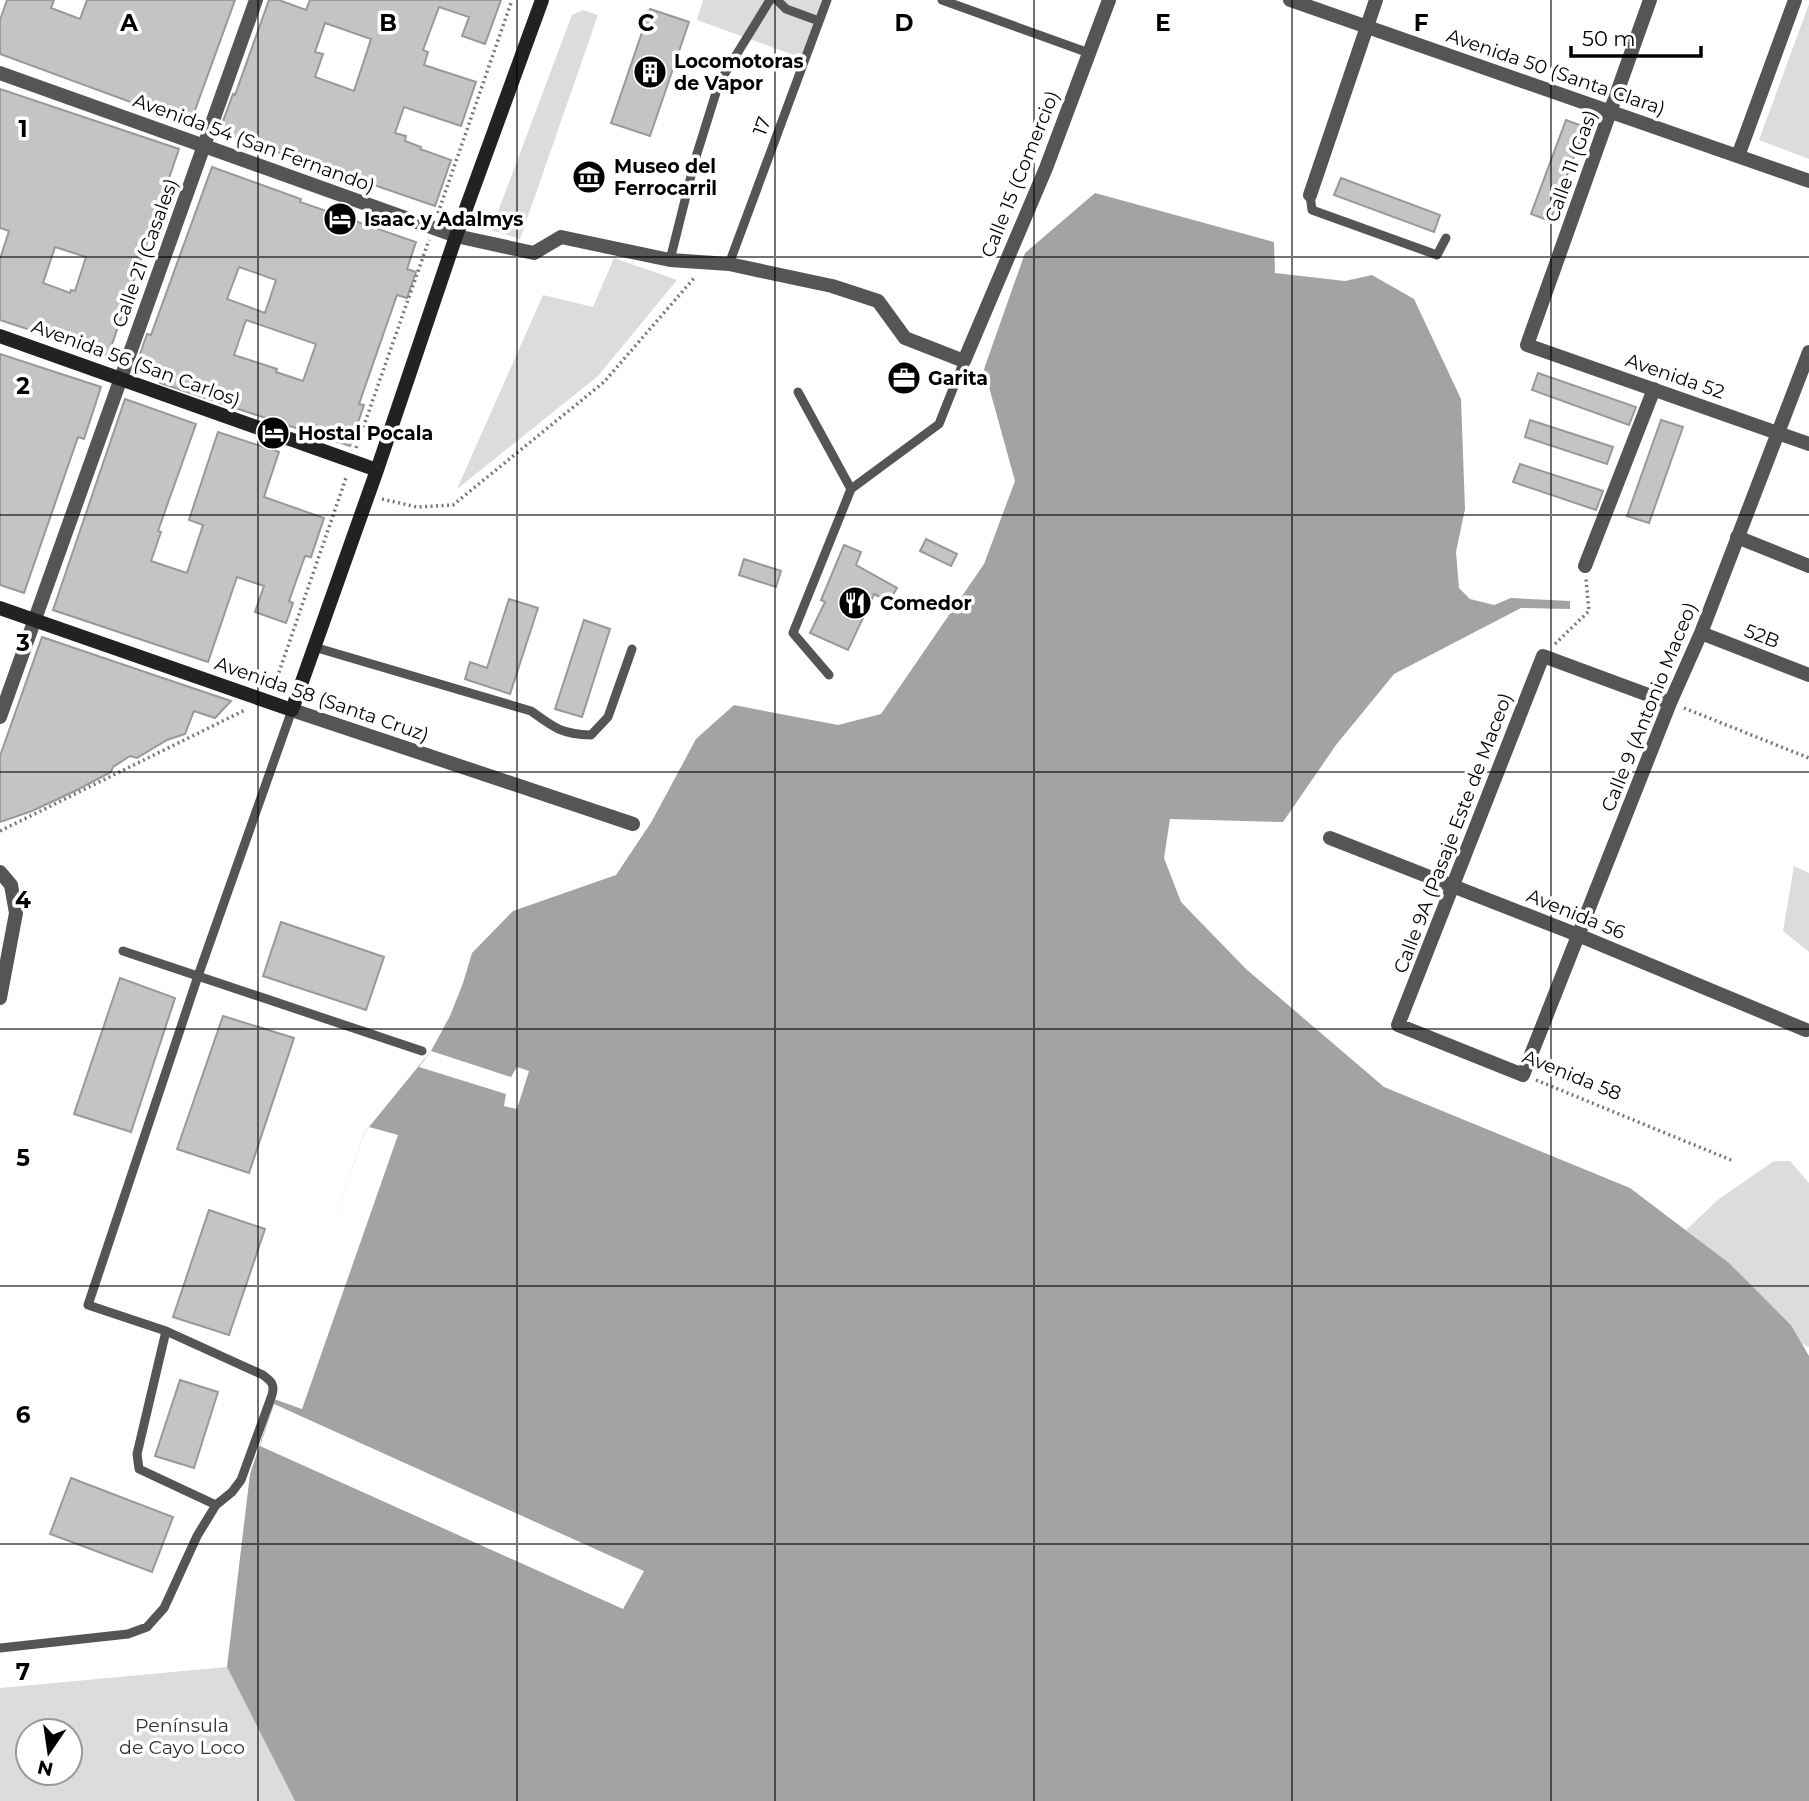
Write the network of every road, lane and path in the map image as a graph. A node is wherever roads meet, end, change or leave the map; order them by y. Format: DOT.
graph roads {
  1 [pos="256,0"];
  2 [pos="512,0"];
  3 [pos="542,0"];
  4 [pos="770,0"];
  5 [pos="777,0"];
  6 [pos="827,0"];
  7 [pos="942,0"];
  8 [pos="1109,0"];
  9 [pos="1290,0"];
  10 [pos="1376,0"];
  11 [pos="1650,0"];
  12 [pos="1795,0"];
  13 [pos="820,21"];
  14 [pos="1366,27"];
  15 [pos="1089,53"];
  16 [pos="0,73"];
  17 [pos="1611,112"];
  18 [pos="204,145"];
  19 [pos="1738,156"];
  20 [pos="1809,181"];
  21 [pos="1310,195"];
  22 [pos="433,228"];
  23 [pos="456,236"];
  24 [pos="1446,238"];
  25 [pos="670,260"];
  26 [pos="708,262"];
  27 [pos="729,264"];
  28 [pos="0,336"];
  29 [pos="1527,345"];
  30 [pos="1809,352"];
  31 [pos="964,361"];
  32 [pos="121,378"];
  33 [pos="1654,389"];
  34 [pos="798,392"];
  35 [pos="1777,433"];
  36 [pos="1809,444"];
  37 [pos="352,461"];
  38 [pos="377,470"];
  39 [pos="851,489"];
  40 [pos="368,496"];
  41 [pos="1737,537"];
  42 [pos="1585,566"];
  43 [pos="1809,566"];
  44 [pos="0,608"];
  45 [pos="34,620"];
  46 [pos="1701,633"];
  47 [pos="314,647"];
  48 [pos="632,649"];
  49 [pos="1544,656"];
  50 [pos="829,675"];
  51 [pos="1809,675"];
  52 [pos="262,684"];
  53 [pos="266,700"];
  54 [pos="1670,703"];
  55 [pos="292,710"];
  56 [pos="0,717"];
  57 [pos="1809,758"];
  58 [pos="633,824"];
  59 [pos="0,831"];
  60 [pos="1330,838"];
  61 [pos="0,872"];
  62 [pos="1452,887"];
  63 [pos="1578,935"];
  64 [pos="123,951"];
  65 [pos="198,976"];
  66 [pos="0,998"];
  67 [pos="1398,1025"];
  68 [pos="1806,1030"];
  69 [pos="422,1051"];
  70 [pos="1522,1075"];
  71 [pos="1731,1160"];
  72 [pos="166,1331"];
  73 [pos="216,1505"];
  74 [pos="0,1648"];
  1 -- 18 [label="street, Calle 21 (Casales)"];
  2 -- 22 [label="path"];
  3 -- 23 [label="main road"];
  4 -- 25 [label="lane"];
  5 -- 13 [label="lane"];
  6 -- 13 [label="lane, 17"];
  7 -- 15 [label="lane"];
  8 -- 15 [label="street, Calle 15 (Comercio)"];
  9 -- 14 [label="street, Avenida 50 (Santa Clara)"];
  10 -- 14 [label="street"];
  11 -- 17 [label="street, Calle 11 (Gas)"];
  12 -- 19 [label="street"];
  13 -- 27 [label="lane, 17"];
  14 -- 17 [label="street, Avenida 50 (Santa Clara)"];
  14 -- 21 [label="street"];
  15 -- 31 [label="street, Calle 15 (Comercio)"];
  16 -- 18 [label="street, Avenida 54 (San Fernando)"];
  17 -- 19 [label="street, Avenida 50 (Santa Clara)"];
  17 -- 29 [label="street, Calle 11 (Gas)"];
  18 -- 22 [label="street, Avenida 54 (San Fernando)"];
  18 -- 32 [label="street, Calle 21 (Casales)"];
  19 -- 20 [label="street, Avenida 50 (Santa Clara)"];
  21 -- 24 [label="lane"];
  22 -- 23 [label="street, Avenida 54 (San Fernando)"];
  22 -- 37 [label="path"];
  23 -- 25 [label="street, Avenida 54 (San Fernando)"];
  23 -- 38 [label="main road"];
  25 -- 26 [label="street, Avenida 54 (San Fernando)"];
  26 -- 27 [label="street, Avenida 54 (San Fernando)"];
  26 -- 40 [label="path"];
  27 -- 31 [label="street, Avenida 54 (San Fernando)"];
  28 -- 32 [label="main road, Avenida 56 (San Carlos)"];
  29 -- 33 [label="street, Avenida 52"];
  30 -- 35 [label="street, Calle 9 (Antonio Maceo)"];
  31 -- 39 [label="lane"];
  32 -- 37 [label="main road, Avenida 56 (San Carlos)"];
  32 -- 45 [label="street, Calle 21 (Casales)"];
  33 -- 35 [label="street, Avenida 52"];
  33 -- 42 [label="street"];
  34 -- 39 [label="lane"];
  35 -- 36 [label="street, Avenida 52"];
  35 -- 41 [label="street, Calle 9 (Antonio Maceo)"];
  37 -- 38 [label="main road, Avenida 56 (San Carlos)"];
  37 -- 52 [label="path"];
  38 -- 40 [label="main road"];
  39 -- 50 [label="lane"];
  40 -- 47 [label="main road"];
  41 -- 43 [label="street"];
  41 -- 46 [label="street, Calle 9 (Antonio Maceo)"];
  42 -- 49 [label="path"];
  44 -- 45 [label="main road, Avenida 58 (Santa Cruz)"];
  45 -- 53 [label="main road, Avenida 58 (Santa Cruz)"];
  45 -- 56 [label="street, Calle 21 (Casales)"];
  46 -- 51 [label="street, 52B"];
  46 -- 54 [label="street, Calle 9 (Antonio Maceo)"];
  47 -- 48 [label="lane"];
  47 -- 55 [label="main road"];
  49 -- 54 [label="street"];
  49 -- 62 [label="street, Calle 9A (Pasaje Este de Maceo)"];
  53 -- 55 [label="main road, Avenida 58 (Santa Cruz)"];
  53 -- 59 [label="path"];
  54 -- 57 [label="path"];
  54 -- 63 [label="street, Calle 9 (Antonio Maceo)"];
  55 -- 58 [label="street, Avenida 58 (Santa Cruz)"];
  55 -- 65 [label="lane"];
  60 -- 62 [label="street, Avenida 56"];
  61 -- 66 [label="street"];
  62 -- 63 [label="street, Avenida 56"];
  62 -- 67 [label="street, Calle 9A (Pasaje Este de Maceo)"];
  63 -- 68 [label="street, Avenida 56"];
  63 -- 70 [label="street, Calle 9 (Antonio Maceo)"];
  64 -- 65 [label="lane"];
  65 -- 69 [label="lane"];
  65 -- 72 [label="lane"];
  67 -- 70 [label="street, Avenida 58"];
  70 -- 71 [label="path, Avenida 58"];
  72 -- 73 [label="lane"];
  72 -- 73 [label="lane"];
  73 -- 74 [label="lane"];
}
